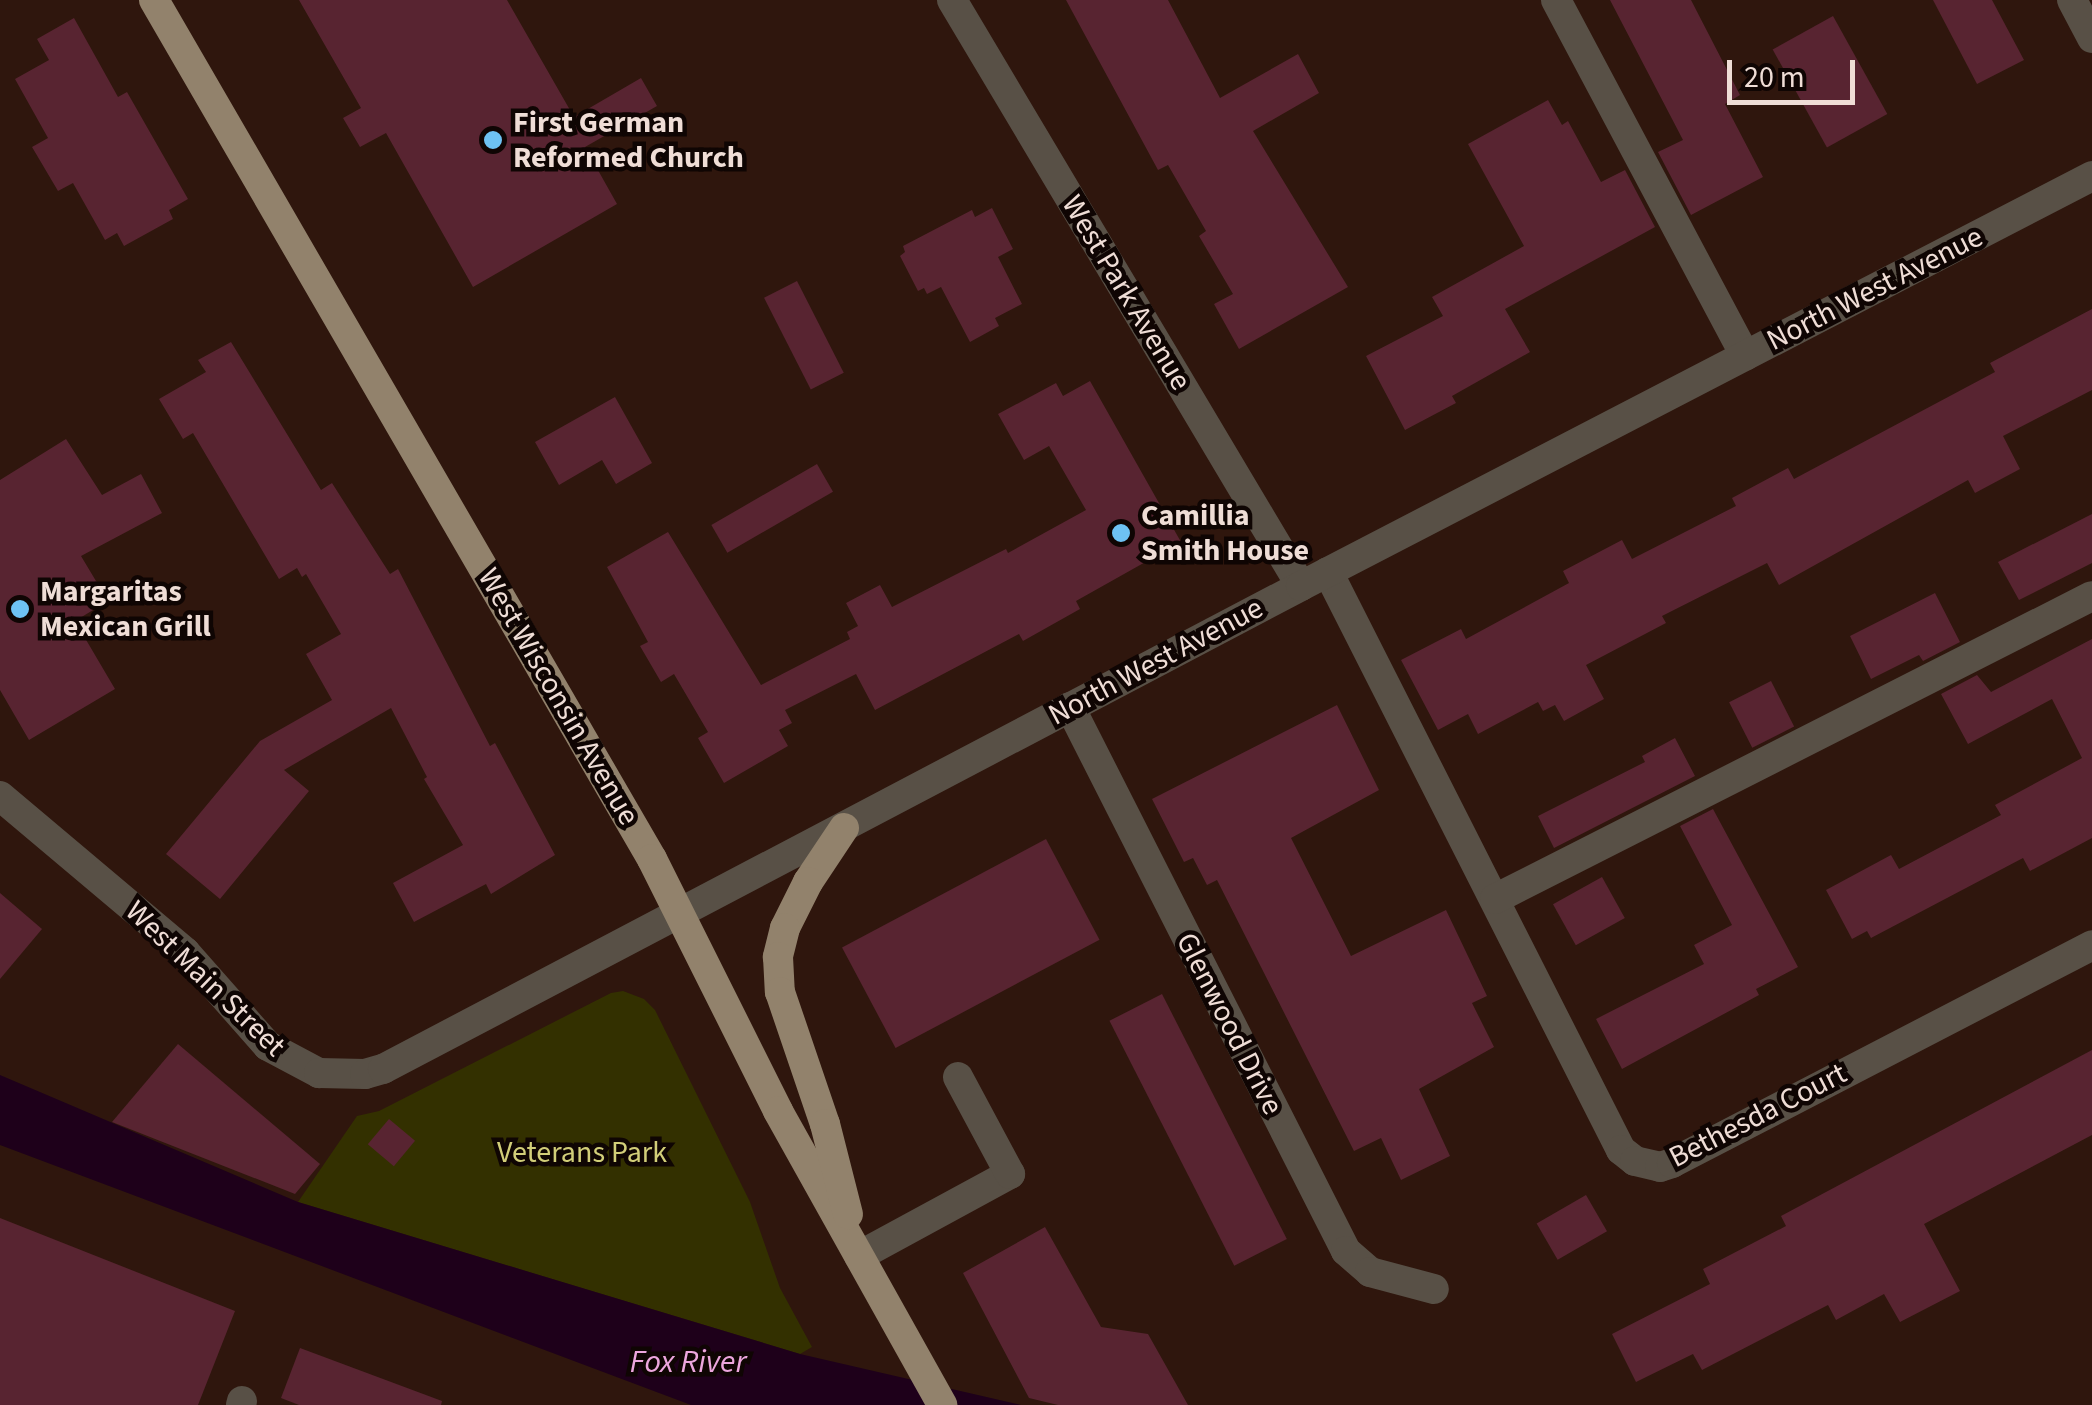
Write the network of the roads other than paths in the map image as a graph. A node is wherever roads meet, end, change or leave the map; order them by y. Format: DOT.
graph roads {
  1 [pos="154,0"];
  2 [pos="952,0"];
  3 [pos="1556,0"];
  4 [pos="2072,0"];
  5 [pos="2092,38"];
  6 [pos="2092,176"];
  7 [pos="1745,356"];
  8 [pos="1314,579"];
  9 [pos="2092,596"];
  10 [pos="1070,707"];
  11 [pos="0,796"];
  12 [pos="844,828"];
  13 [pos="1495,899"];
  14 [pos="680,910"];
  15 [pos="2092,945"];
  16 [pos="383,1069"];
  17 [pos="958,1077"];
  18 [pos="859,1256"];
  19 [pos="1434,1289"];
  20 [pos="942,1405"];
  1 -- 14 [label="main road, West Wisconsin Avenue"];
  2 -- 8 [label="street, West Park Avenue"];
  3 -- 7 [label="street"];
  4 -- 5 [label="street"];
  6 -- 7 [label="street, North West Avenue"];
  7 -- 8 [label="street, North West Avenue"];
  8 -- 10 [label="street, North West Avenue"];
  8 -- 13 [label="street, West Park Avenue"];
  9 -- 13 [label="street"];
  10 -- 12 [label="street, North West Avenue"];
  10 -- 19 [label="street, Glenwood Drive"];
  11 -- 16 [label="street, West Main Street"];
  12 -- 14 [label="street, North West Avenue"];
  12 -- 18 [label="main road"];
  13 -- 15 [label="street, Bethesda Court"];
  14 -- 16 [label="street, North West Avenue"];
  14 -- 18 [label="main road, West Wisconsin Avenue"];
  17 -- 18 [label="street"];
  18 -- 20 [label="main road, West Wisconsin Avenue"];
}
